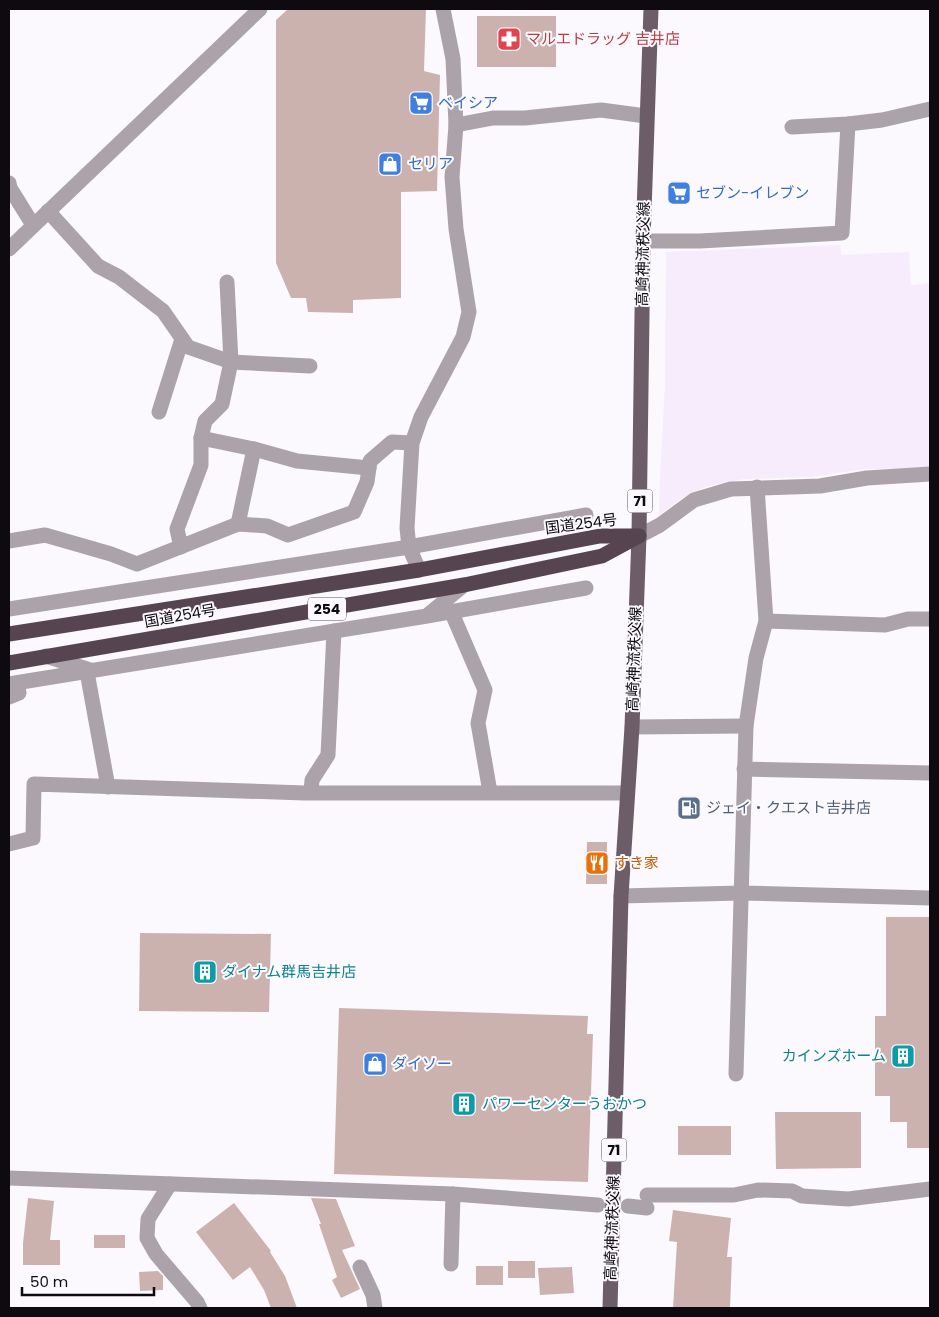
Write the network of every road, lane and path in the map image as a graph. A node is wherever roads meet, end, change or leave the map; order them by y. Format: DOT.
graph roads {
  1 [pos="260,9"];
  2 [pos="443,9"];
  3 [pos="651,9"];
  4 [pos="930,109"];
  5 [pos="646,116"];
  6 [pos="456,124"];
  7 [pos="848,124"];
  8 [pos="792,127"];
  9 [pos="9,183"];
  10 [pos="48,211"];
  11 [pos="33,225"];
  12 [pos="643,241"];
  13 [pos="9,249"];
  14 [pos="227,282"];
  15 [pos="182,339"];
  16 [pos="230,362"];
  17 [pos="310,366"];
  18 [pos="159,412"];
  19 [pos="201,438"];
  20 [pos="412,442"];
  21 [pos="254,449"];
  22 [pos="368,468"];
  23 [pos="930,474"];
  24 [pos="757,487"];
  25 [pos="586,514"];
  26 [pos="238,524"];
  27 [pos="639,536"];
  28 [pos="9,541"];
  29 [pos="181,547"];
  30 [pos="409,547"];
  31 [pos="419,570"];
  32 [pos="464,585"];
  33 [pos="586,588"];
  34 [pos="9,609"];
  35 [pos="451,611"];
  36 [pos="427,616"];
  37 [pos="930,619"];
  38 [pos="766,621"];
  39 [pos="334,631"];
  40 [pos="9,634"];
  41 [pos="46,656"];
  42 [pos="9,663"];
  43 [pos="90,672"];
  44 [pos="13,684"];
  45 [pos="9,697"];
  46 [pos="746,726"];
  47 [pos="632,727"];
  48 [pos="744,769"];
  49 [pos="930,774"];
  50 [pos="108,787"];
  51 [pos="311,792"];
  52 [pos="490,792"];
  53 [pos="626,793"];
  54 [pos="9,844"];
  55 [pos="741,892"];
  56 [pos="621,896"];
  57 [pos="930,898"];
  58 [pos="736,1074"];
  59 [pos="9,1177"];
  60 [pos="170,1184"];
  61 [pos="930,1189"];
  62 [pos="453,1194"];
  63 [pos="598,1205"];
  64 [pos="628,1206"];
  65 [pos="451,1264"];
  66 [pos="360,1267"];
  67 [pos="200,1308"];
  68 [pos="375,1308"];
  69 [pos="610,1308"];
  1 -- 10 [label="street"];
  2 -- 6 [label="street"];
  3 -- 5 [label="main road, 高崎神流秩父線 / 71"];
  4 -- 7 [label="street"];
  5 -- 6 [label="street"];
  5 -- 12 [label="main road, 高崎神流秩父線 / 71"];
  6 -- 20 [label="street"];
  7 -- 8 [label="street"];
  7 -- 12 [label="street"];
  9 -- 11 [label="street"];
  10 -- 11 [label="street"];
  10 -- 15 [label="street"];
  11 -- 13 [label="street"];
  12 -- 27 [label="main road, 高崎神流秩父線 / 71"];
  14 -- 16 [label="street"];
  15 -- 16 [label="street"];
  15 -- 18 [label="street"];
  16 -- 17 [label="street"];
  16 -- 19 [label="street"];
  19 -- 21 [label="street"];
  19 -- 29 [label="street"];
  20 -- 22 [label="street"];
  20 -- 30 [label="street"];
  21 -- 22 [label="street"];
  21 -- 26 [label="street"];
  22 -- 26 [label="street"];
  23 -- 24 [label="street"];
  24 -- 27 [label="street"];
  24 -- 38 [label="street"];
  25 -- 30 [label="street"];
  26 -- 29 [label="street"];
  27 -- 31 [label="highway, 国道254号 / 254"];
  27 -- 32 [label="highway, 国道254号 / 254"];
  27 -- 47 [label="main road, 高崎神流秩父線 / 71"];
  28 -- 29 [label="street"];
  30 -- 31 [label="street"];
  30 -- 34 [label="street"];
  31 -- 40 [label="highway, 国道254号 / 254"];
  32 -- 36 [label="street"];
  32 -- 41 [label="highway, 国道254号 / 254"];
  33 -- 35 [label="street"];
  35 -- 36 [label="street"];
  35 -- 52 [label="street"];
  36 -- 39 [label="street"];
  37 -- 38 [label="street"];
  38 -- 46 [label="street"];
  39 -- 43 [label="street"];
  39 -- 51 [label="street"];
  41 -- 42 [label="highway, 国道254号 / 254"];
  41 -- 43 [label="street"];
  43 -- 44 [label="street"];
  43 -- 50 [label="street"];
  44 -- 45 [label="street"];
  46 -- 47 [label="street"];
  46 -- 48 [label="street"];
  47 -- 53 [label="main road, 高崎神流秩父線 / 71"];
  48 -- 49 [label="street"];
  48 -- 55 [label="street"];
  50 -- 51 [label="street"];
  50 -- 54 [label="street"];
  51 -- 52 [label="street"];
  52 -- 53 [label="street"];
  53 -- 56 [label="main road, 高崎神流秩父線 / 71"];
  55 -- 56 [label="street"];
  55 -- 57 [label="street"];
  55 -- 58 [label="street"];
  56 -- 69 [label="main road, 高崎神流秩父線 / 71"];
  59 -- 60 [label="street"];
  60 -- 62 [label="street"];
  60 -- 67 [label="street"];
  61 -- 64 [label="street"];
  62 -- 63 [label="street"];
  62 -- 65 [label="street"];
  66 -- 68 [label="street"];
}
